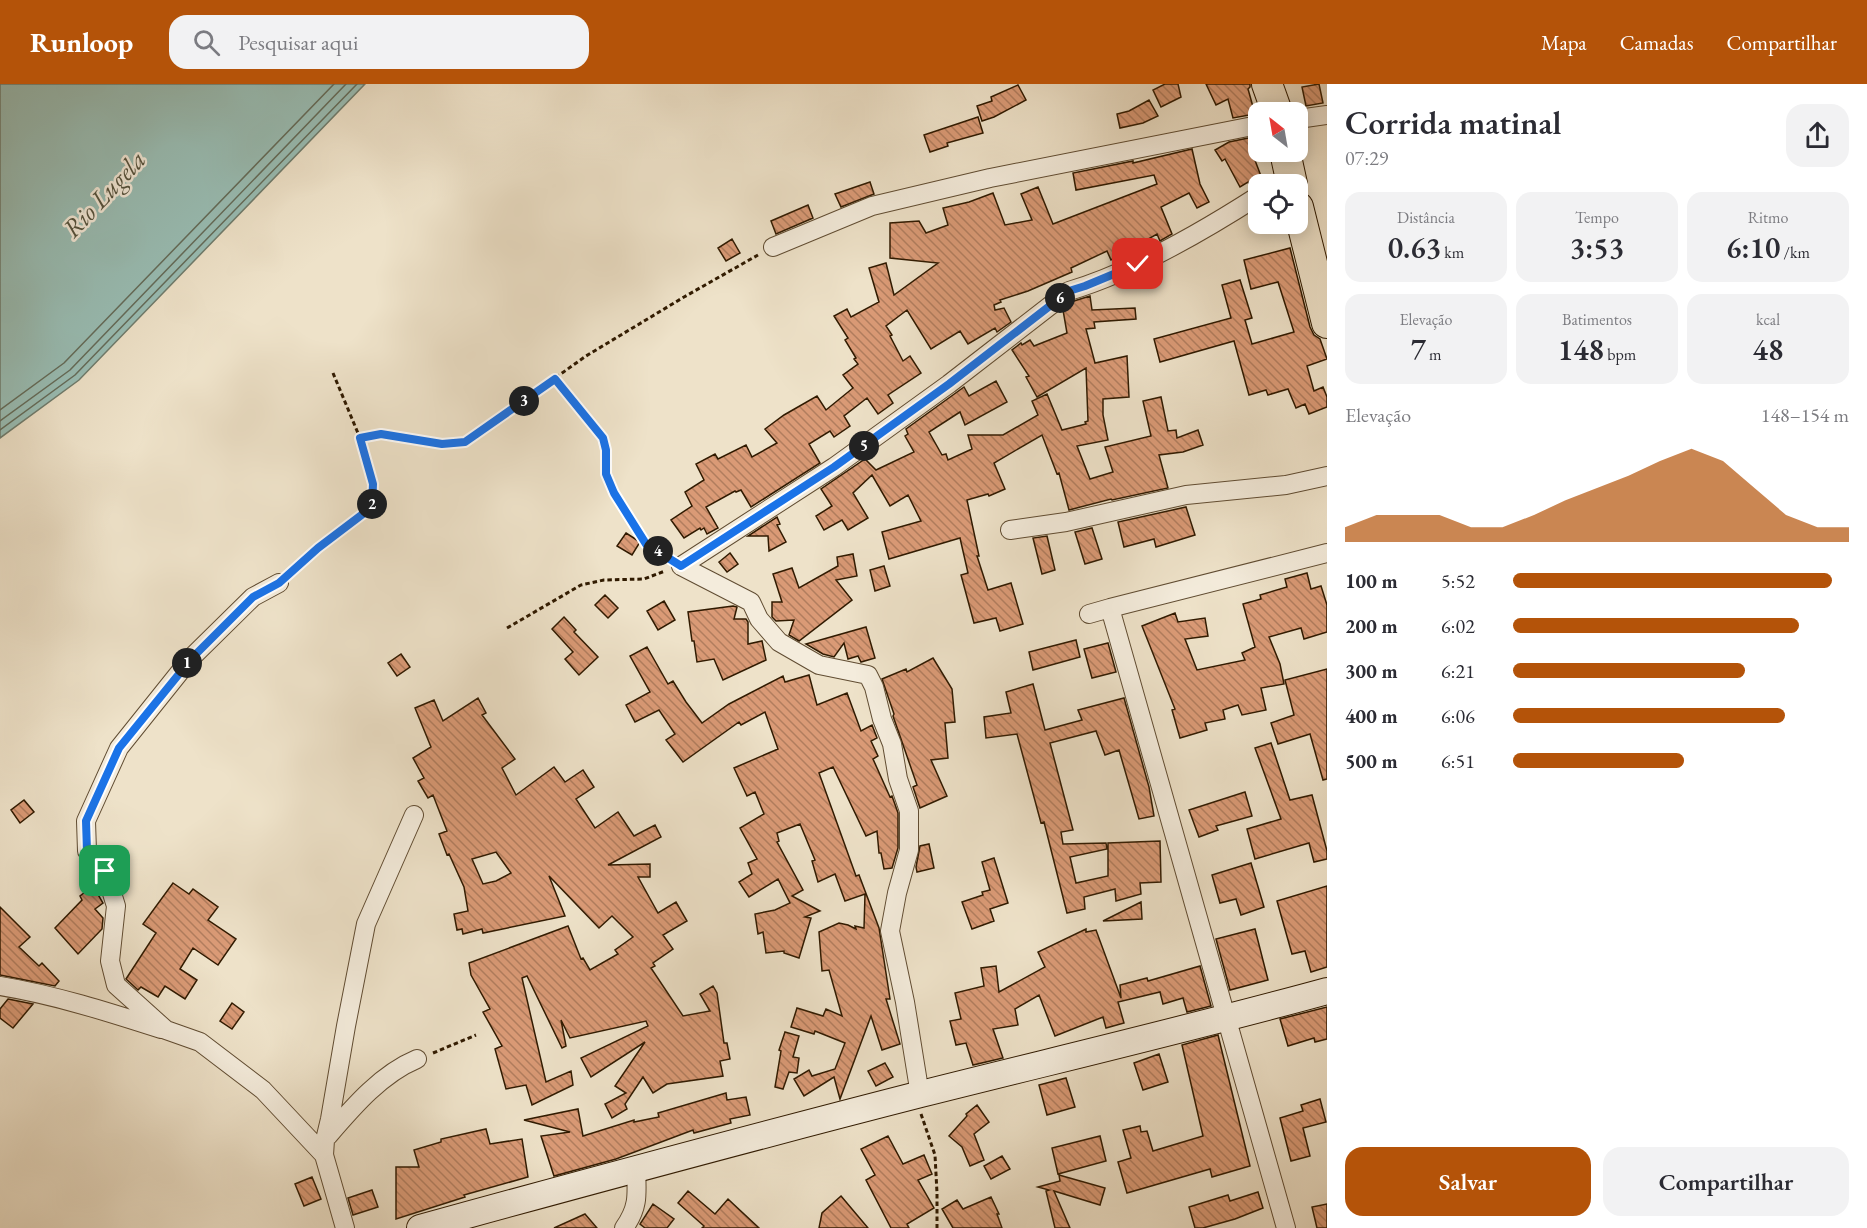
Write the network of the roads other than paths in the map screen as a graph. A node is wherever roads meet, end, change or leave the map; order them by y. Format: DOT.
graph roads {
  1 [pos="1267,84"];
  2 [pos="1273,102"];
  3 [pos="1327,115"];
  4 [pos="1308,118"];
  5 [pos="1248,127"];
  6 [pos="1248,202"];
  7 [pos="1305,234"];
  8 [pos="773,247"];
  9 [pos="1327,322"];
  10 [pos="1327,476"];
  11 [pos="1010,530"];
  12 [pos="1327,553"];
  13 [pos="279,583"];
  14 [pos="1110,608"];
  15 [pos="1089,614"];
  16 [pos="414,815"];
  17 [pos="0,986"];
  18 [pos="1327,991"];
  19 [pos="1227,1018"];
  20 [pos="165,1030"];
  21 [pos="417,1059"];
  22 [pos="920,1095"];
  23 [pos="324,1147"];
  24 [pos="636,1169"];
  25 [pos="345,1228"];
  26 [pos="420,1228"];
  27 [pos="624,1228"];
  28 [pos="1286,1228"];
  1 -- 2 [label="highway"];
  3 -- 4 [label="street"];
  5 -- 8 [label="street"];
  6 -- 22 [label="street"];
  7 -- 9 [label="highway"];
  10 -- 11 [label="street"];
  12 -- 14 [label="street"];
  13 -- 20 [label="street"];
  14 -- 15 [label="street"];
  14 -- 19 [label="street"];
  16 -- 23 [label="street"];
  17 -- 20 [label="street"];
  18 -- 19 [label="main road"];
  19 -- 22 [label="main road"];
  19 -- 28 [label="street"];
  20 -- 23 [label="street"];
  21 -- 23 [label="street"];
  22 -- 24 [label="main road"];
  23 -- 25 [label="street"];
  24 -- 26 [label="main road"];
  24 -- 27 [label="street"];
}
